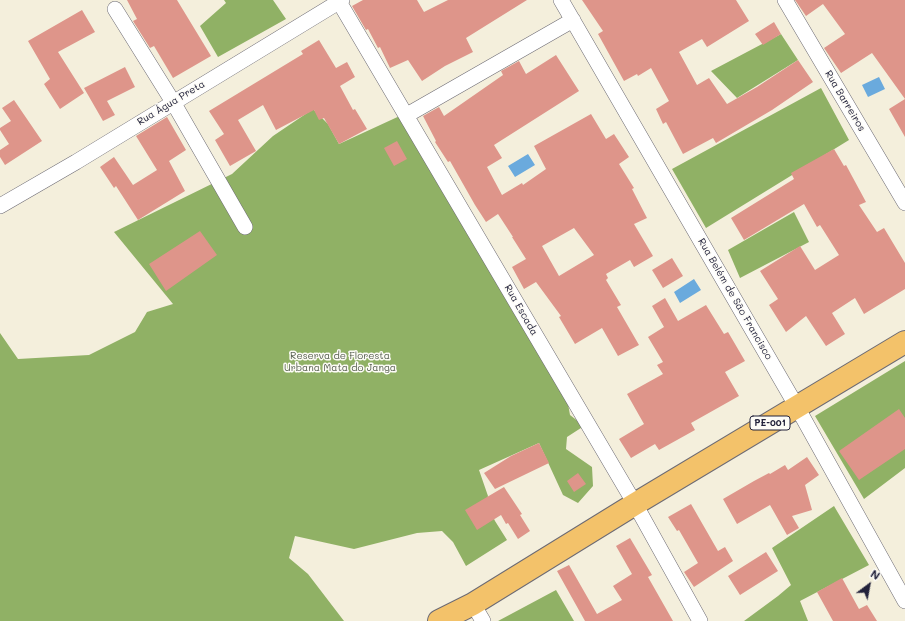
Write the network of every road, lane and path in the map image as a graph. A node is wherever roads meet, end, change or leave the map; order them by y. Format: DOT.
graph roads {
  1 [pos="561,0"];
  2 [pos="785,0"];
  3 [pos="340,1"];
  4 [pos="115,9"];
  5 [pos="573,20"];
  6 [pos="173,102"];
  7 [pos="406,116"];
  8 [pos="905,203"];
  9 [pos="0,206"];
  10 [pos="245,227"];
  11 [pos="905,342"];
  12 [pos="797,407"];
  13 [pos="635,504"];
  14 [pos="905,600"];
  15 [pos="469,614"];
  16 [pos="439,621"];
  17 [pos="700,621"];
  1 -- 5 [label="street, Rua Belém de São Francisco"];
  2 -- 8 [label="street, Rua Barreiros"];
  3 -- 6 [label="street, Rua Água Preta"];
  3 -- 7 [label="street, Rua Escada"];
  4 -- 6 [label="street"];
  5 -- 7 [label="street"];
  5 -- 12 [label="street, Rua Belém de São Francisco"];
  6 -- 9 [label="street, Rua Água Preta"];
  6 -- 10 [label="street"];
  7 -- 13 [label="street, Rua Escada"];
  11 -- 12 [label="main road, PE-001"];
  12 -- 13 [label="main road, PE-001"];
  12 -- 14 [label="street, Rua Belém de São Francisco"];
  13 -- 15 [label="main road, PE-001"];
  13 -- 17 [label="street, Rua Escada"];
  15 -- 16 [label="main road, PE-001"];
}
